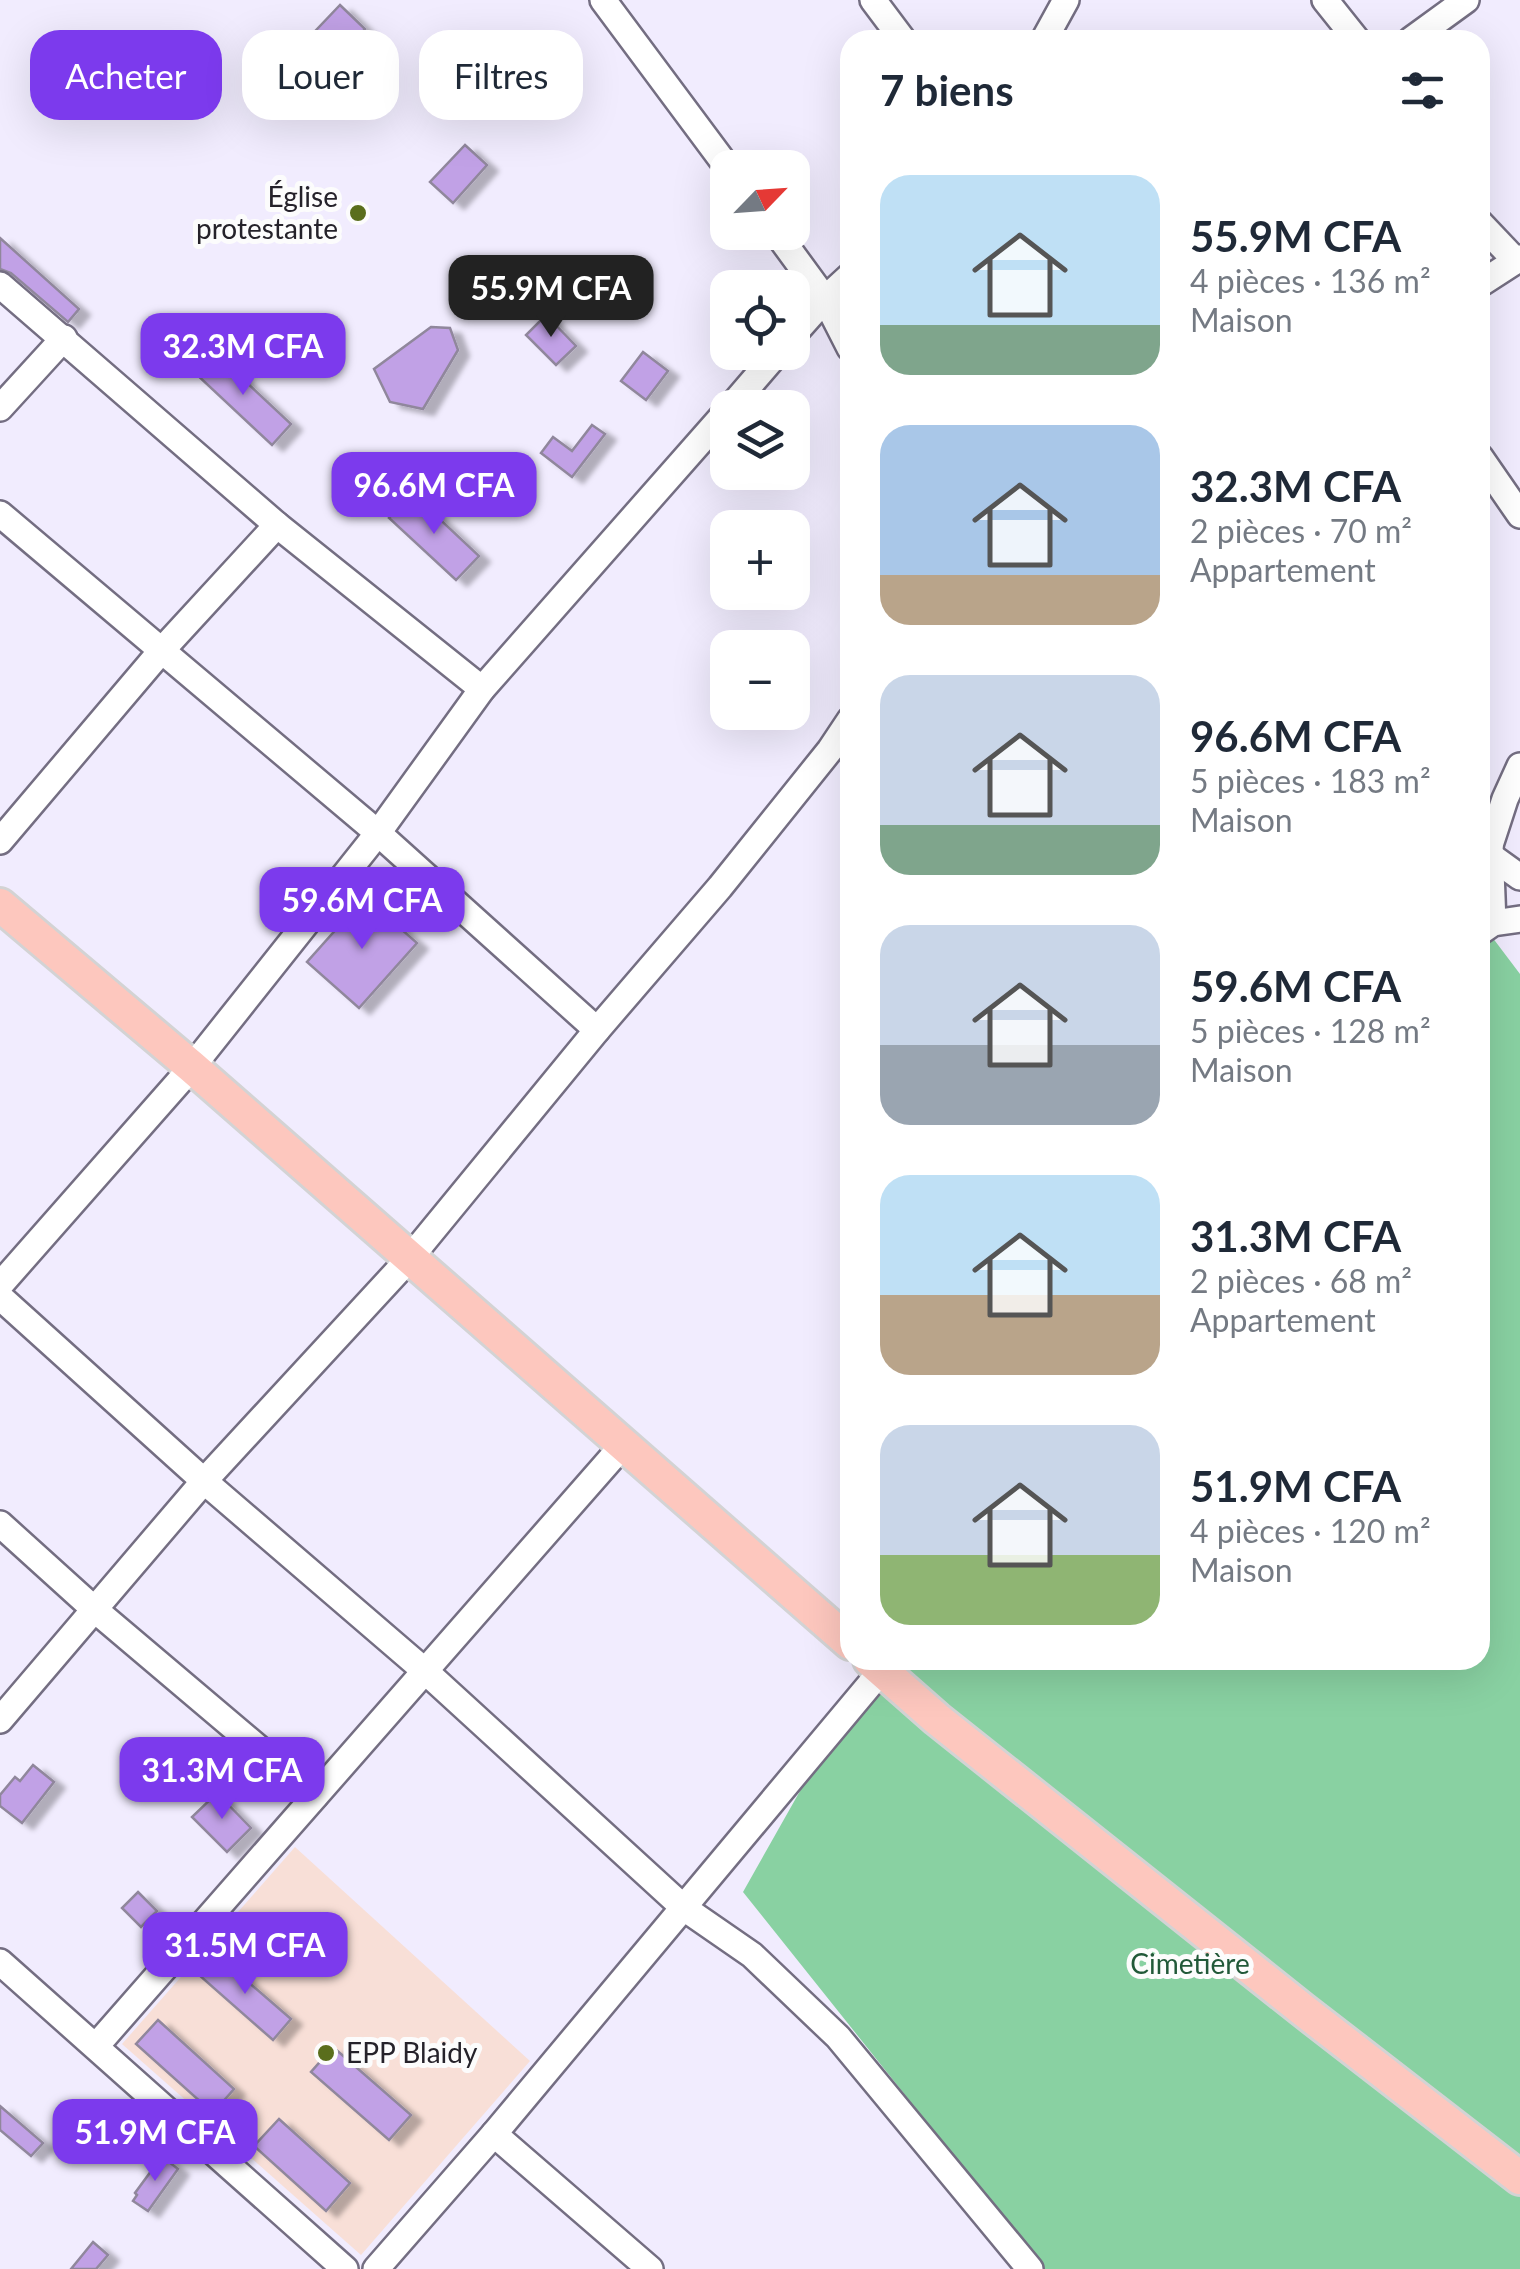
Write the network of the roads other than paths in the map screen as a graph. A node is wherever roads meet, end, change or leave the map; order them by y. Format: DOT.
graph roads {
  1 [pos="604,0"];
  2 [pos="873,0"];
  3 [pos="1066,0"];
  4 [pos="1325,0"];
  5 [pos="1466,0"];
  6 [pos="896,30"];
  7 [pos="1050,30"];
  8 [pos="1349,30"];
  9 [pos="1424,30"];
  10 [pos="715,150"];
  11 [pos="1490,233"];
  12 [pos="789,250"];
  13 [pos="1518,260"];
  14 [pos="1490,278"];
  15 [pos="0,285"];
  16 [pos="840,285"];
  17 [pos="825,299"];
  18 [pos="810,316"];
  19 [pos="840,328"];
  20 [pos="64,338"];
  21 [pos="763,370"];
  22 [pos="745,390"];
  23 [pos="0,408"];
  24 [pos="710,431"];
  25 [pos="1490,471"];
  26 [pos="0,514"];
  27 [pos="1520,514"];
  28 [pos="277,525"];
  29 [pos="162,650"];
  30 [pos="482,689"];
  31 [pos="840,735"];
  32 [pos="1520,766"];
  33 [pos="378,834"];
  34 [pos="1490,837"];
  35 [pos="0,841"];
  36 [pos="1490,848"];
  37 [pos="1520,877"];
  38 [pos="0,905"];
  39 [pos="1520,920"];
  40 [pos="1490,927"];
  41 [pos="596,1030"];
  42 [pos="192,1068"];
  43 [pos="408,1259"];
  44 [pos="0,1284"];
  45 [pos="0,1296"];
  46 [pos="624,1444"];
  47 [pos="204,1481"];
  48 [pos="0,1524"];
  49 [pos="94,1609"];
  50 [pos="840,1627"];
  51 [pos="872,1670"];
  52 [pos="882,1670"];
  53 [pos="425,1671"];
  54 [pos="9,1695"];
  55 [pos="0,1720"];
  56 [pos="315,1796"];
  57 [pos="684,1908"];
  58 [pos="0,1962"];
  59 [pos="96,2046"];
  60 [pos="494,2134"];
  61 [pos="1520,2178"];
  62 [pos="344,2269"];
  63 [pos="376,2269"];
  64 [pos="650,2269"];
  65 [pos="1030,2269"];
  1 -- 10 [label="street"];
  2 -- 6 [label="street"];
  3 -- 7 [label="street"];
  4 -- 8 [label="street"];
  5 -- 9 [label="street"];
  11 -- 13 [label="street"];
  12 -- 17 [label="street"];
  13 -- 14 [label="street"];
  15 -- 20 [label="street"];
  16 -- 17 [label="street"];
  17 -- 18 [label="street"];
  17 -- 19 [label="street"];
  20 -- 23 [label="street"];
  20 -- 28 [label="street"];
  21 -- 22 [label="street"];
  24 -- 30 [label="street"];
  25 -- 27 [label="street"];
  26 -- 29 [label="street"];
  28 -- 29 [label="street"];
  28 -- 30 [label="street"];
  29 -- 33 [label="street"];
  29 -- 35 [label="street"];
  30 -- 33 [label="street"];
  31 -- 41 [label="street"];
  32 -- 34 [label="street"];
  33 -- 41 [label="street"];
  33 -- 42 [label="street"];
  36 -- 37 [label="street"];
  38 -- 42 [label="main road"];
  39 -- 40 [label="street"];
  41 -- 43 [label="street"];
  42 -- 43 [label="main road"];
  42 -- 44 [label="street"];
  43 -- 46 [label="main road"];
  43 -- 47 [label="street"];
  45 -- 47 [label="street"];
  46 -- 50 [label="main road"];
  46 -- 53 [label="street"];
  47 -- 49 [label="street"];
  47 -- 53 [label="street"];
  48 -- 49 [label="street"];
  49 -- 54 [label="street"];
  49 -- 56 [label="street"];
  51 -- 57 [label="street"];
  52 -- 61 [label="main road"];
  53 -- 56 [label="street"];
  53 -- 57 [label="street"];
  54 -- 55 [label="street"];
  56 -- 59 [label="street"];
  57 -- 60 [label="street"];
  57 -- 65 [label="street"];
  58 -- 59 [label="street"];
  59 -- 62 [label="street"];
  60 -- 63 [label="street"];
  60 -- 64 [label="street"];
}
